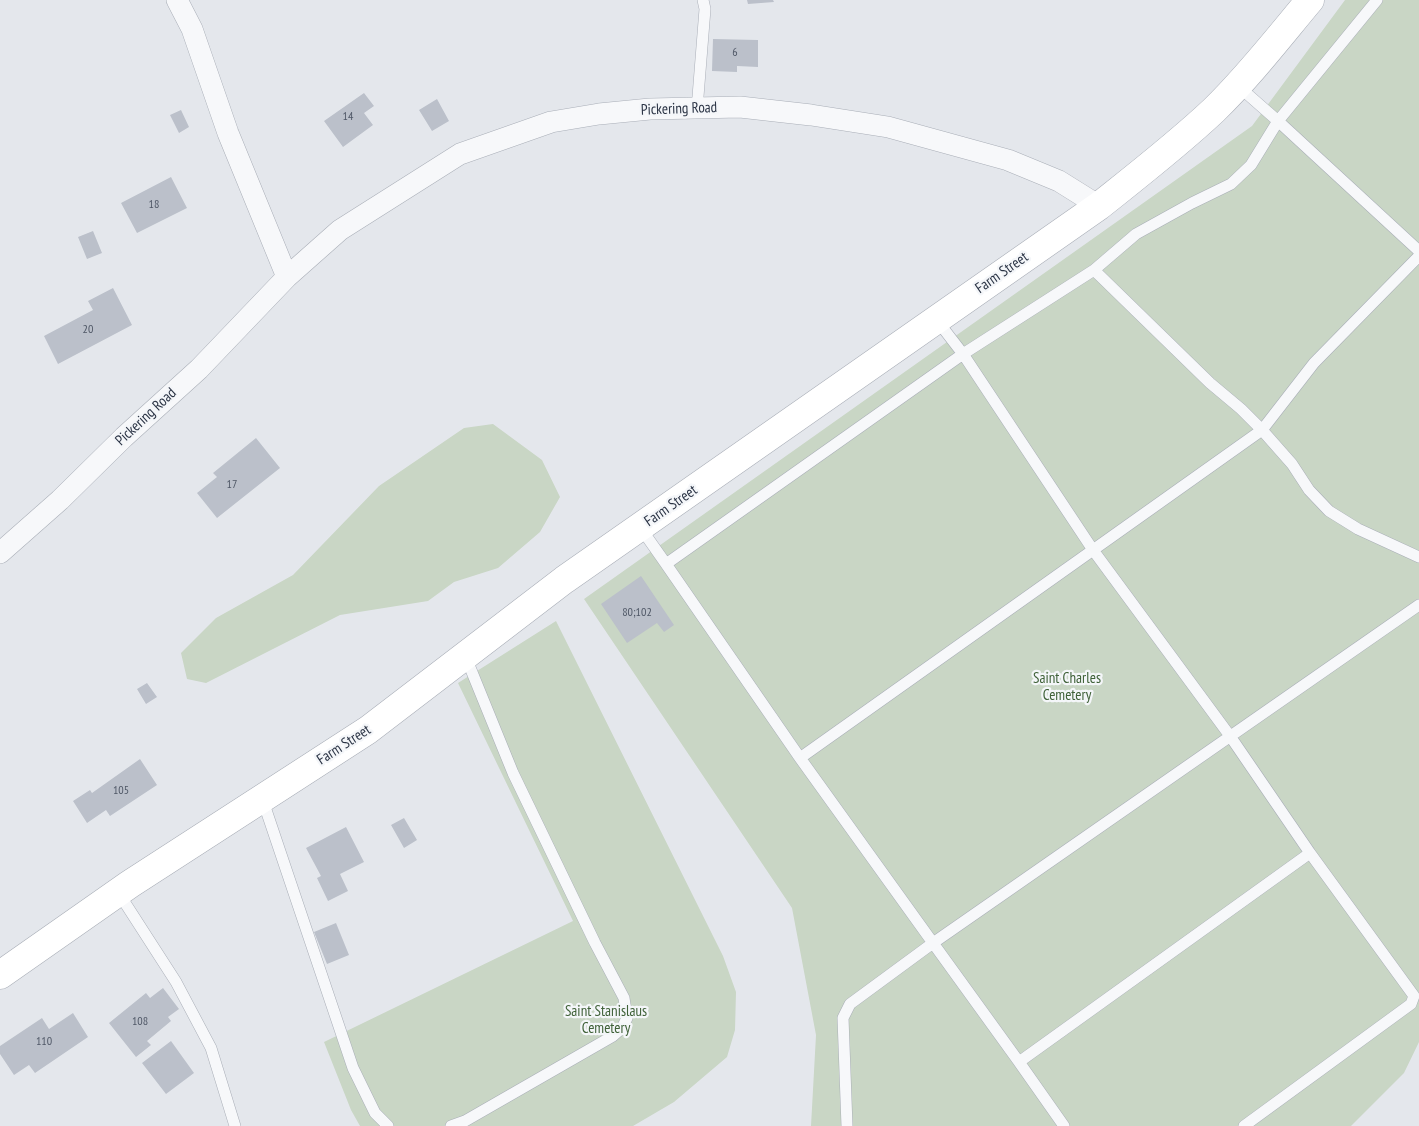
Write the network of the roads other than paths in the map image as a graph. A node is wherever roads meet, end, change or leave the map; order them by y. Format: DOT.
graph roads {
  1 [pos="177,0"];
  2 [pos="703,0"];
  3 [pos="1310,0"];
  4 [pos="1377,0"];
  5 [pos="1237,85"];
  6 [pos="697,109"];
  7 [pos="1278,121"];
  8 [pos="1100,206"];
  9 [pos="1419,251"];
  10 [pos="1419,256"];
  11 [pos="1094,270"];
  12 [pos="287,276"];
  13 [pos="936,319"];
  14 [pos="963,354"];
  15 [pos="1262,430"];
  16 [pos="640,528"];
  17 [pos="1093,550"];
  18 [pos="0,553"];
  19 [pos="1419,557"];
  20 [pos="666,564"];
  21 [pos="1419,606"];
  22 [pos="465,655"];
  23 [pos="1230,736"];
  24 [pos="800,758"];
  25 [pos="262,798"];
  26 [pos="1310,853"];
  27 [pos="118,892"];
  28 [pos="933,943"];
  29 [pos="0,975"];
  30 [pos="1019,1062"];
  31 [pos="235,1126"];
  32 [pos="388,1126"];
  33 [pos="451,1126"];
  34 [pos="847,1126"];
  35 [pos="1064,1126"];
  36 [pos="1244,1126"];
  1 -- 12 [label="street"];
  2 -- 6 [label="lane"];
  3 -- 5 [label="street, Farm Street"];
  4 -- 7 [label="lane"];
  5 -- 7 [label="lane"];
  5 -- 8 [label="street, Farm Street"];
  6 -- 8 [label="street, Pickering Road"];
  6 -- 12 [label="street, Pickering Road"];
  7 -- 9 [label="lane"];
  7 -- 11 [label="lane"];
  8 -- 13 [label="street, Farm Street"];
  10 -- 15 [label="lane"];
  11 -- 14 [label="lane"];
  11 -- 15 [label="lane"];
  12 -- 18 [label="street, Pickering Road"];
  13 -- 14 [label="lane"];
  13 -- 16 [label="street, Farm Street"];
  14 -- 17 [label="lane"];
  14 -- 20 [label="lane"];
  15 -- 17 [label="lane"];
  15 -- 19 [label="lane"];
  16 -- 20 [label="lane"];
  16 -- 22 [label="street, Farm Street"];
  17 -- 23 [label="lane"];
  17 -- 24 [label="lane"];
  20 -- 24 [label="lane"];
  21 -- 23 [label="lane"];
  22 -- 25 [label="street, Farm Street"];
  22 -- 33 [label="lane"];
  23 -- 26 [label="lane"];
  23 -- 28 [label="lane"];
  24 -- 28 [label="lane"];
  25 -- 27 [label="street, Farm Street"];
  25 -- 32 [label="lane"];
  26 -- 30 [label="lane"];
  26 -- 36 [label="lane"];
  27 -- 29 [label="street, Farm Street"];
  27 -- 31 [label="lane"];
  28 -- 30 [label="lane"];
  28 -- 34 [label="lane"];
  30 -- 35 [label="lane"];
}
